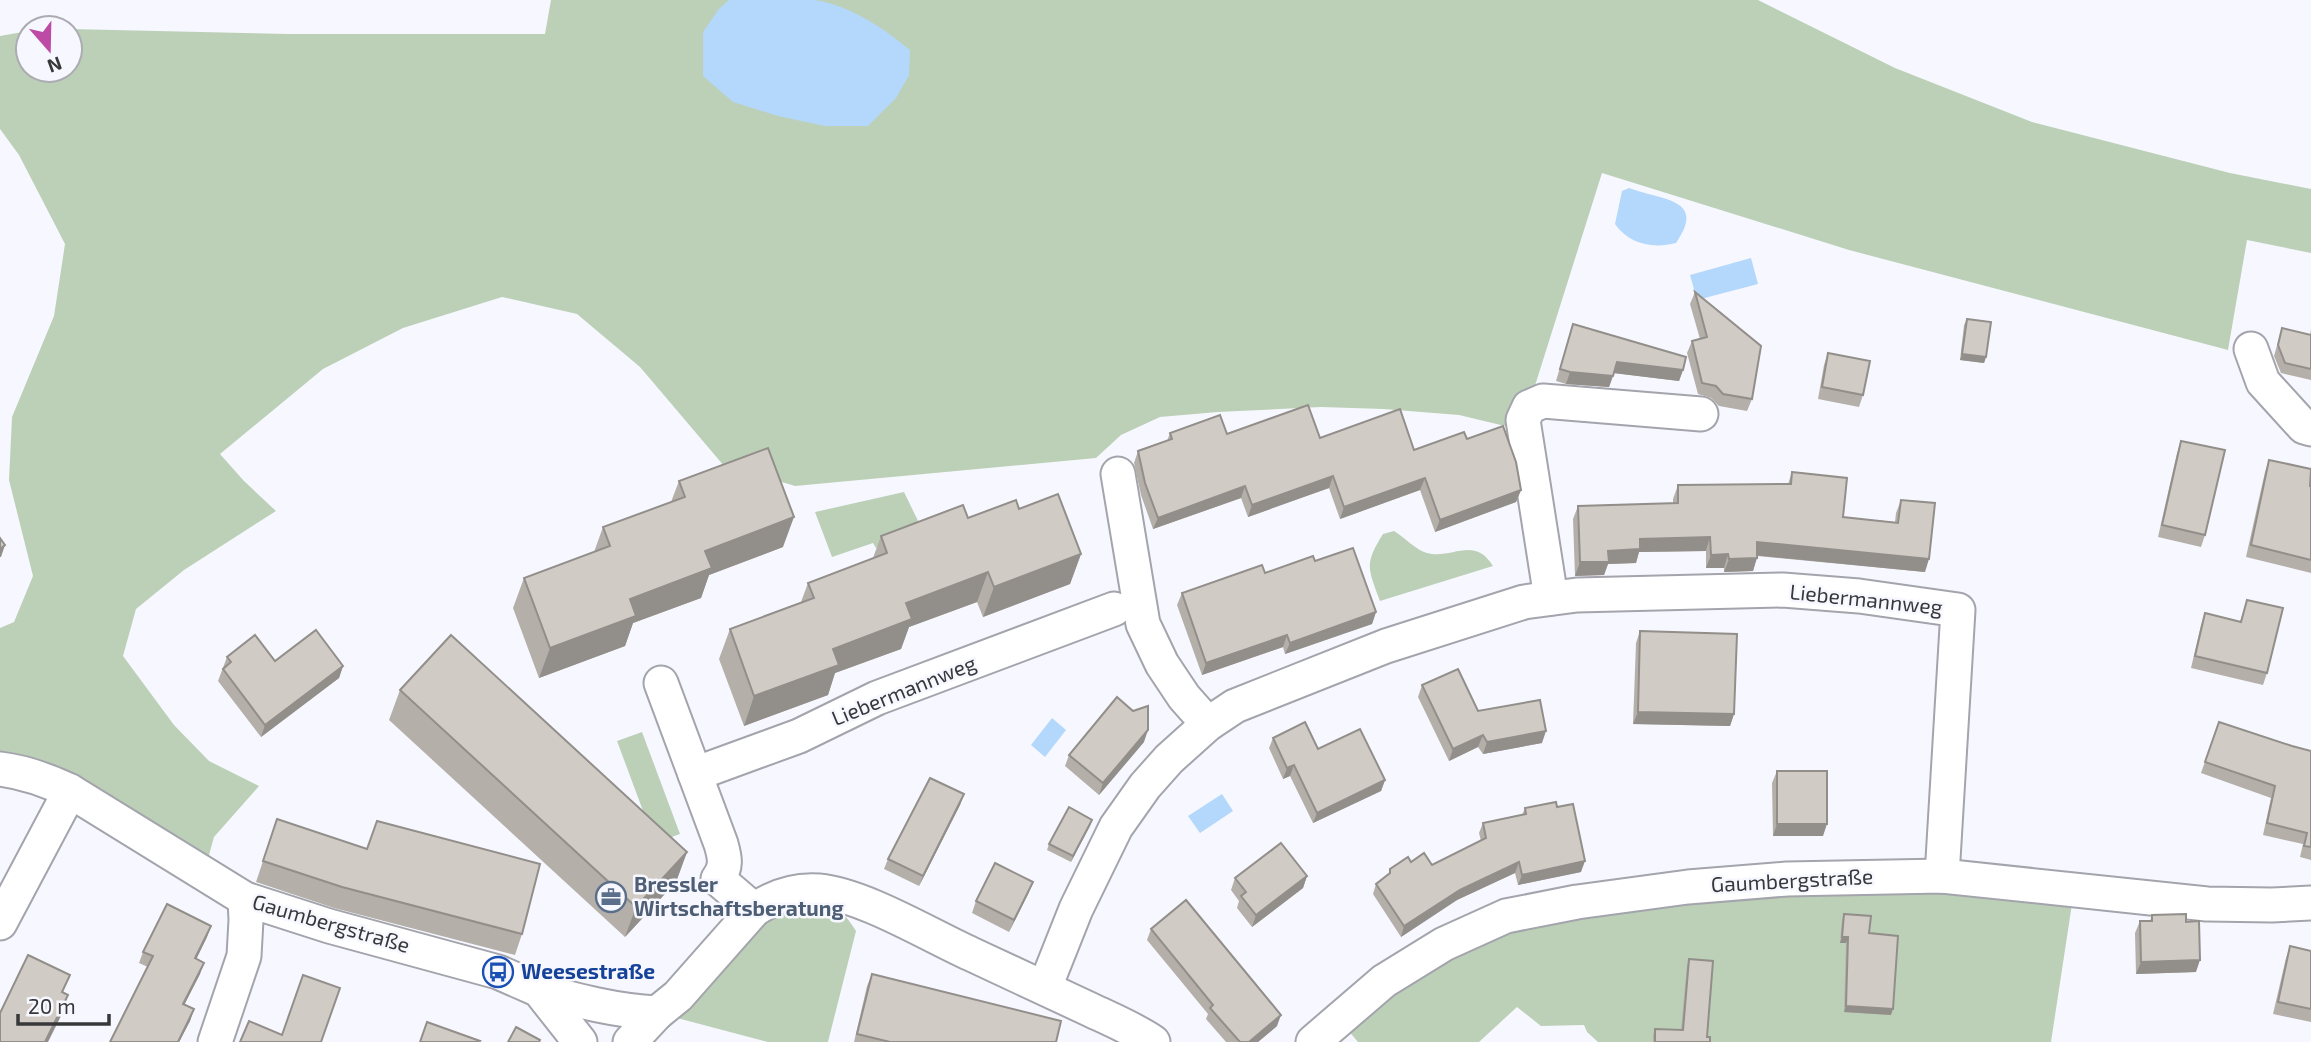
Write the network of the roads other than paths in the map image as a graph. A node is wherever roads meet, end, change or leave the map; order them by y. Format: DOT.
graph roads {
  1 [pos="2251,349"];
  2 [pos="1701,414"];
  3 [pos="2311,429"];
  4 [pos="1118,474"];
  5 [pos="1550,598"];
  6 [pos="1114,609"];
  7 [pos="661,683"];
  8 [pos="1209,724"];
  9 [pos="0,769"];
  10 [pos="695,774"];
  11 [pos="70,791"];
  12 [pos="1942,876"];
  13 [pos="245,899"];
  14 [pos="2311,903"];
  15 [pos="754,910"];
  16 [pos="0,923"];
  17 [pos="1045,987"];
  18 [pos="538,990"];
  19 [pos="657,1013"];
  20 [pos="215,1042"];
  21 [pos="580,1042"];
  22 [pos="630,1042"];
  23 [pos="1153,1042"];
  24 [pos="1313,1042"];
  1 -- 3 [label="street"];
  2 -- 5 [label="street"];
  4 -- 8 [label="street"];
  5 -- 8 [label="street, Liebermannweg"];
  5 -- 12 [label="street, Liebermannweg"];
  6 -- 10 [label="street, Liebermannweg"];
  7 -- 10 [label="street"];
  8 -- 17 [label="street, Liebermannweg"];
  9 -- 11 [label="street, Gaumbergstraße"];
  10 -- 15 [label="street"];
  11 -- 13 [label="street, Gaumbergstraße"];
  11 -- 16 [label="street"];
  12 -- 14 [label="street, Gaumbergstraße"];
  12 -- 24 [label="street, Gaumbergstraße"];
  13 -- 18 [label="street, Gaumbergstraße"];
  13 -- 20 [label="street"];
  15 -- 17 [label="street"];
  15 -- 19 [label="street"];
  17 -- 23 [label="street"];
  18 -- 19 [label="street"];
  18 -- 21 [label="street, Gaumbergstraße"];
  19 -- 22 [label="street"];
}
